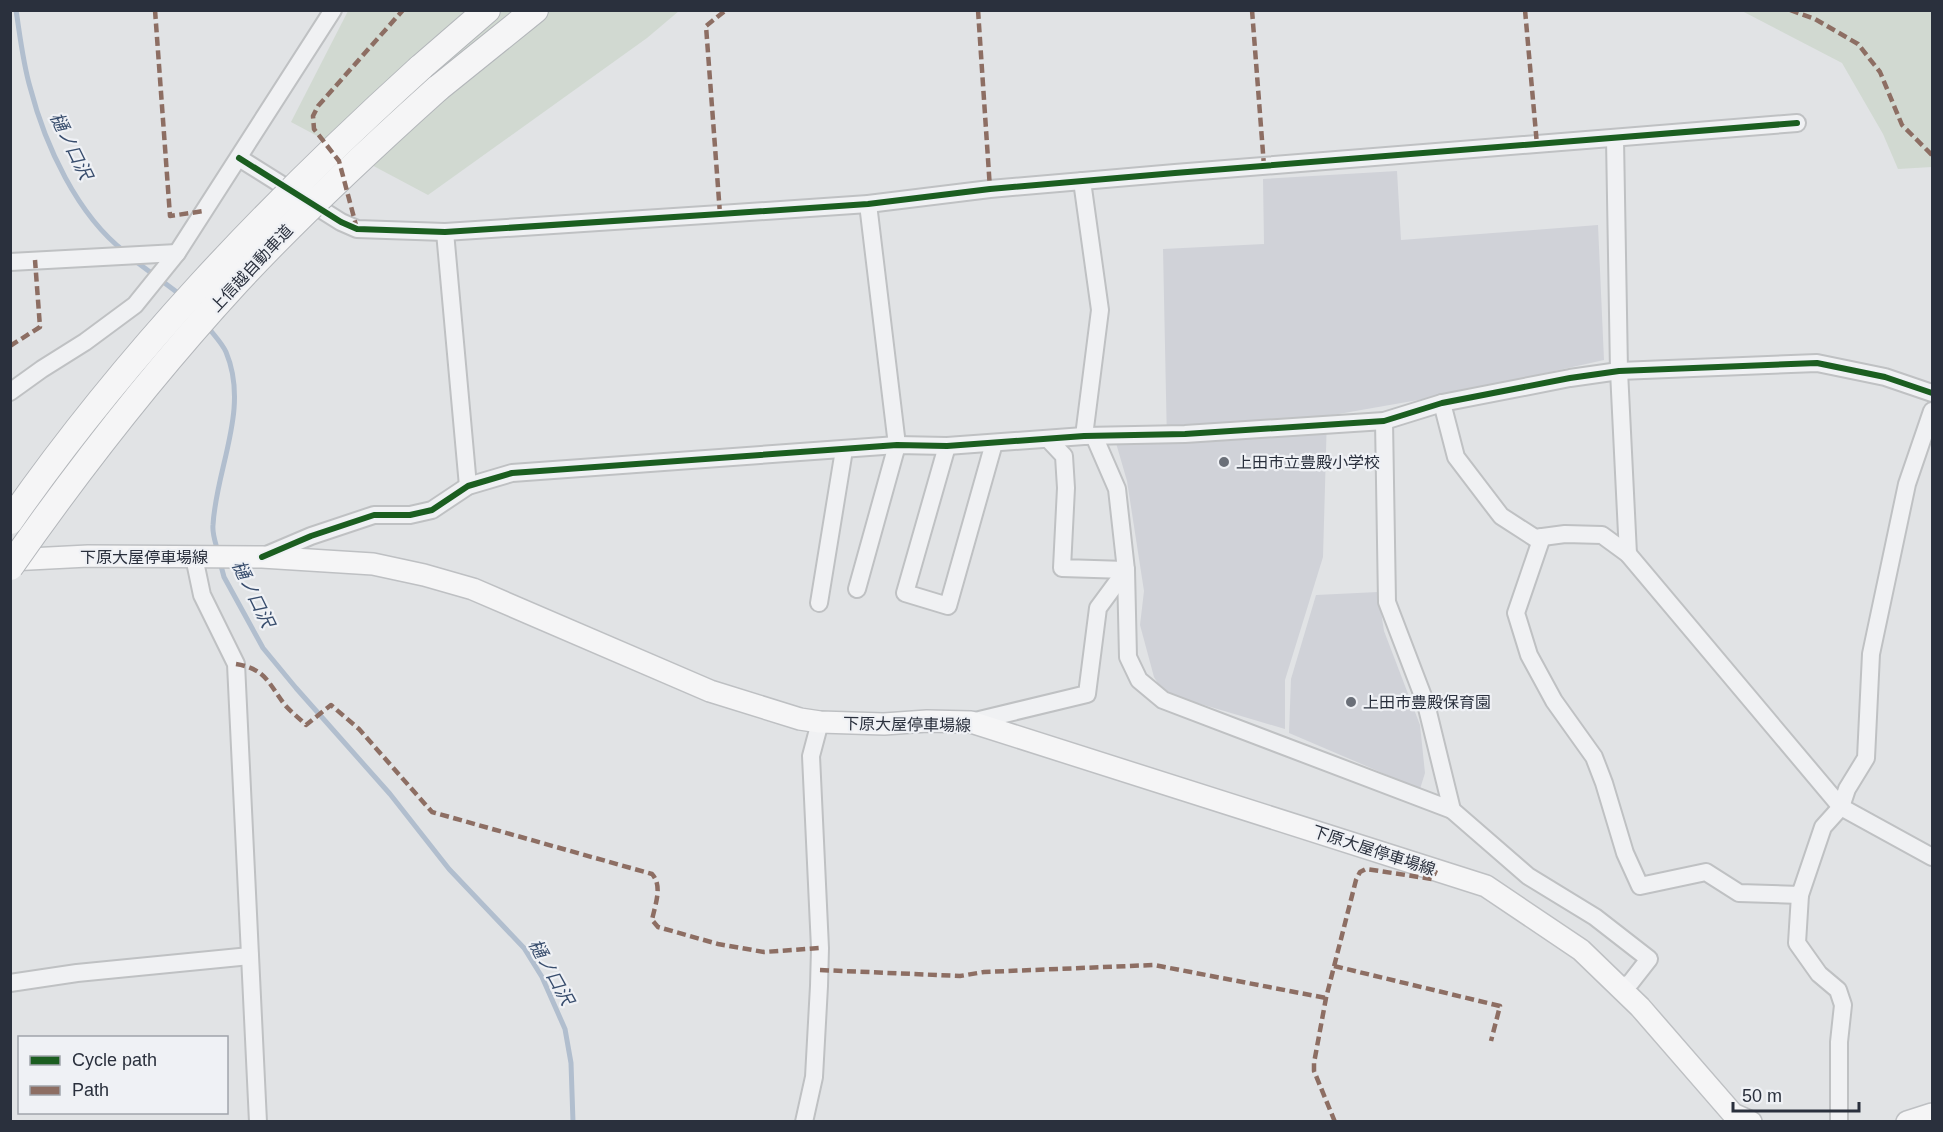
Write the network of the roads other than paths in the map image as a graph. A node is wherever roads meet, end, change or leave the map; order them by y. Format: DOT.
graph roads {
  1 [pos="333,10"];
  2 [pos="487,10"];
  3 [pos="535,10"];
  4 [pos="1797,123"];
  5 [pos="1615,139"];
  6 [pos="239,158"];
  7 [pos="1082,181"];
  8 [pos="868,204"];
  9 [pos="445,232"];
  10 [pos="177,253"];
  11 [pos="10,262"];
  12 [pos="1619,371"];
  13 [pos="10,392"];
  14 [pos="1932,393"];
  15 [pos="1442,403"];
  16 [pos="1932,411"];
  17 [pos="1384,420"];
  18 [pos="1089,436"];
  19 [pos="1048,439"];
  20 [pos="994,443"];
  21 [pos="897,445"];
  22 [pos="947,446"];
  23 [pos="844,450"];
  24 [pos="468,486"];
  25 [pos="10,521"];
  26 [pos="1542,537"];
  27 [pos="1628,554"];
  28 [pos="201,557"];
  29 [pos="262,557"];
  30 [pos="10,560"];
  31 [pos="10,567"];
  32 [pos="1126,570"];
  33 [pos="857,589"];
  34 [pos="819,603"];
  35 [pos="820,722"];
  36 [pos="971,722"];
  37 [pos="1841,807"];
  38 [pos="1452,810"];
  39 [pos="1932,857"];
  40 [pos="1800,895"];
  41 [pos="250,956"];
  42 [pos="10,983"];
  43 [pos="1620,989"];
  44 [pos="1932,1114"];
  45 [pos="258,1122"];
  46 [pos="804,1122"];
  47 [pos="1751,1122"];
  48 [pos="1839,1122"];
  49 [pos="1906,1122"];
  1 -- 6 [label="street"];
  2 -- 25 [label="highway, 上信越自動車道, bridge"];
  3 -- 31 [label="highway, 上信越自動車道, bridge"];
  4 -- 5 [label="street"];
  5 -- 7 [label="street"];
  5 -- 12 [label="street"];
  6 -- 9 [label="street"];
  6 -- 10 [label="street"];
  7 -- 8 [label="street"];
  7 -- 18 [label="street"];
  8 -- 9 [label="street"];
  8 -- 21 [label="street"];
  9 -- 24 [label="street"];
  10 -- 11 [label="street"];
  10 -- 13 [label="street"];
  12 -- 14 [label="street"];
  12 -- 15 [label="street"];
  12 -- 27 [label="street"];
  15 -- 17 [label="street"];
  15 -- 26 [label="street"];
  16 -- 37 [label="street"];
  17 -- 18 [label="street"];
  17 -- 38 [label="street"];
  18 -- 19 [label="street"];
  18 -- 32 [label="street"];
  19 -- 20 [label="street"];
  19 -- 32 [label="street"];
  20 -- 22 [label="street"];
  20 -- 22 [label="street"];
  21 -- 22 [label="street"];
  21 -- 23 [label="street"];
  21 -- 33 [label="street"];
  23 -- 24 [label="street"];
  23 -- 34 [label="street"];
  24 -- 29 [label="street"];
  26 -- 27 [label="street"];
  26 -- 40 [label="street"];
  27 -- 37 [label="street"];
  28 -- 29 [label="main road, 下原大屋停車場線"];
  28 -- 30 [label="main road, 下原大屋停車場線"];
  28 -- 41 [label="street"];
  29 -- 35 [label="main road, 下原大屋停車場線"];
  32 -- 36 [label="street"];
  32 -- 38 [label="street"];
  35 -- 36 [label="main road, 下原大屋停車場線"];
  35 -- 46 [label="street"];
  36 -- 43 [label="main road, 下原大屋停車場線"];
  37 -- 39 [label="street"];
  37 -- 40 [label="street"];
  38 -- 43 [label="street"];
  40 -- 48 [label="street"];
  41 -- 42 [label="street"];
  41 -- 45 [label="street"];
  43 -- 47 [label="main road, 下原大屋停車場線"];
  44 -- 49 [label="main road"];
}
